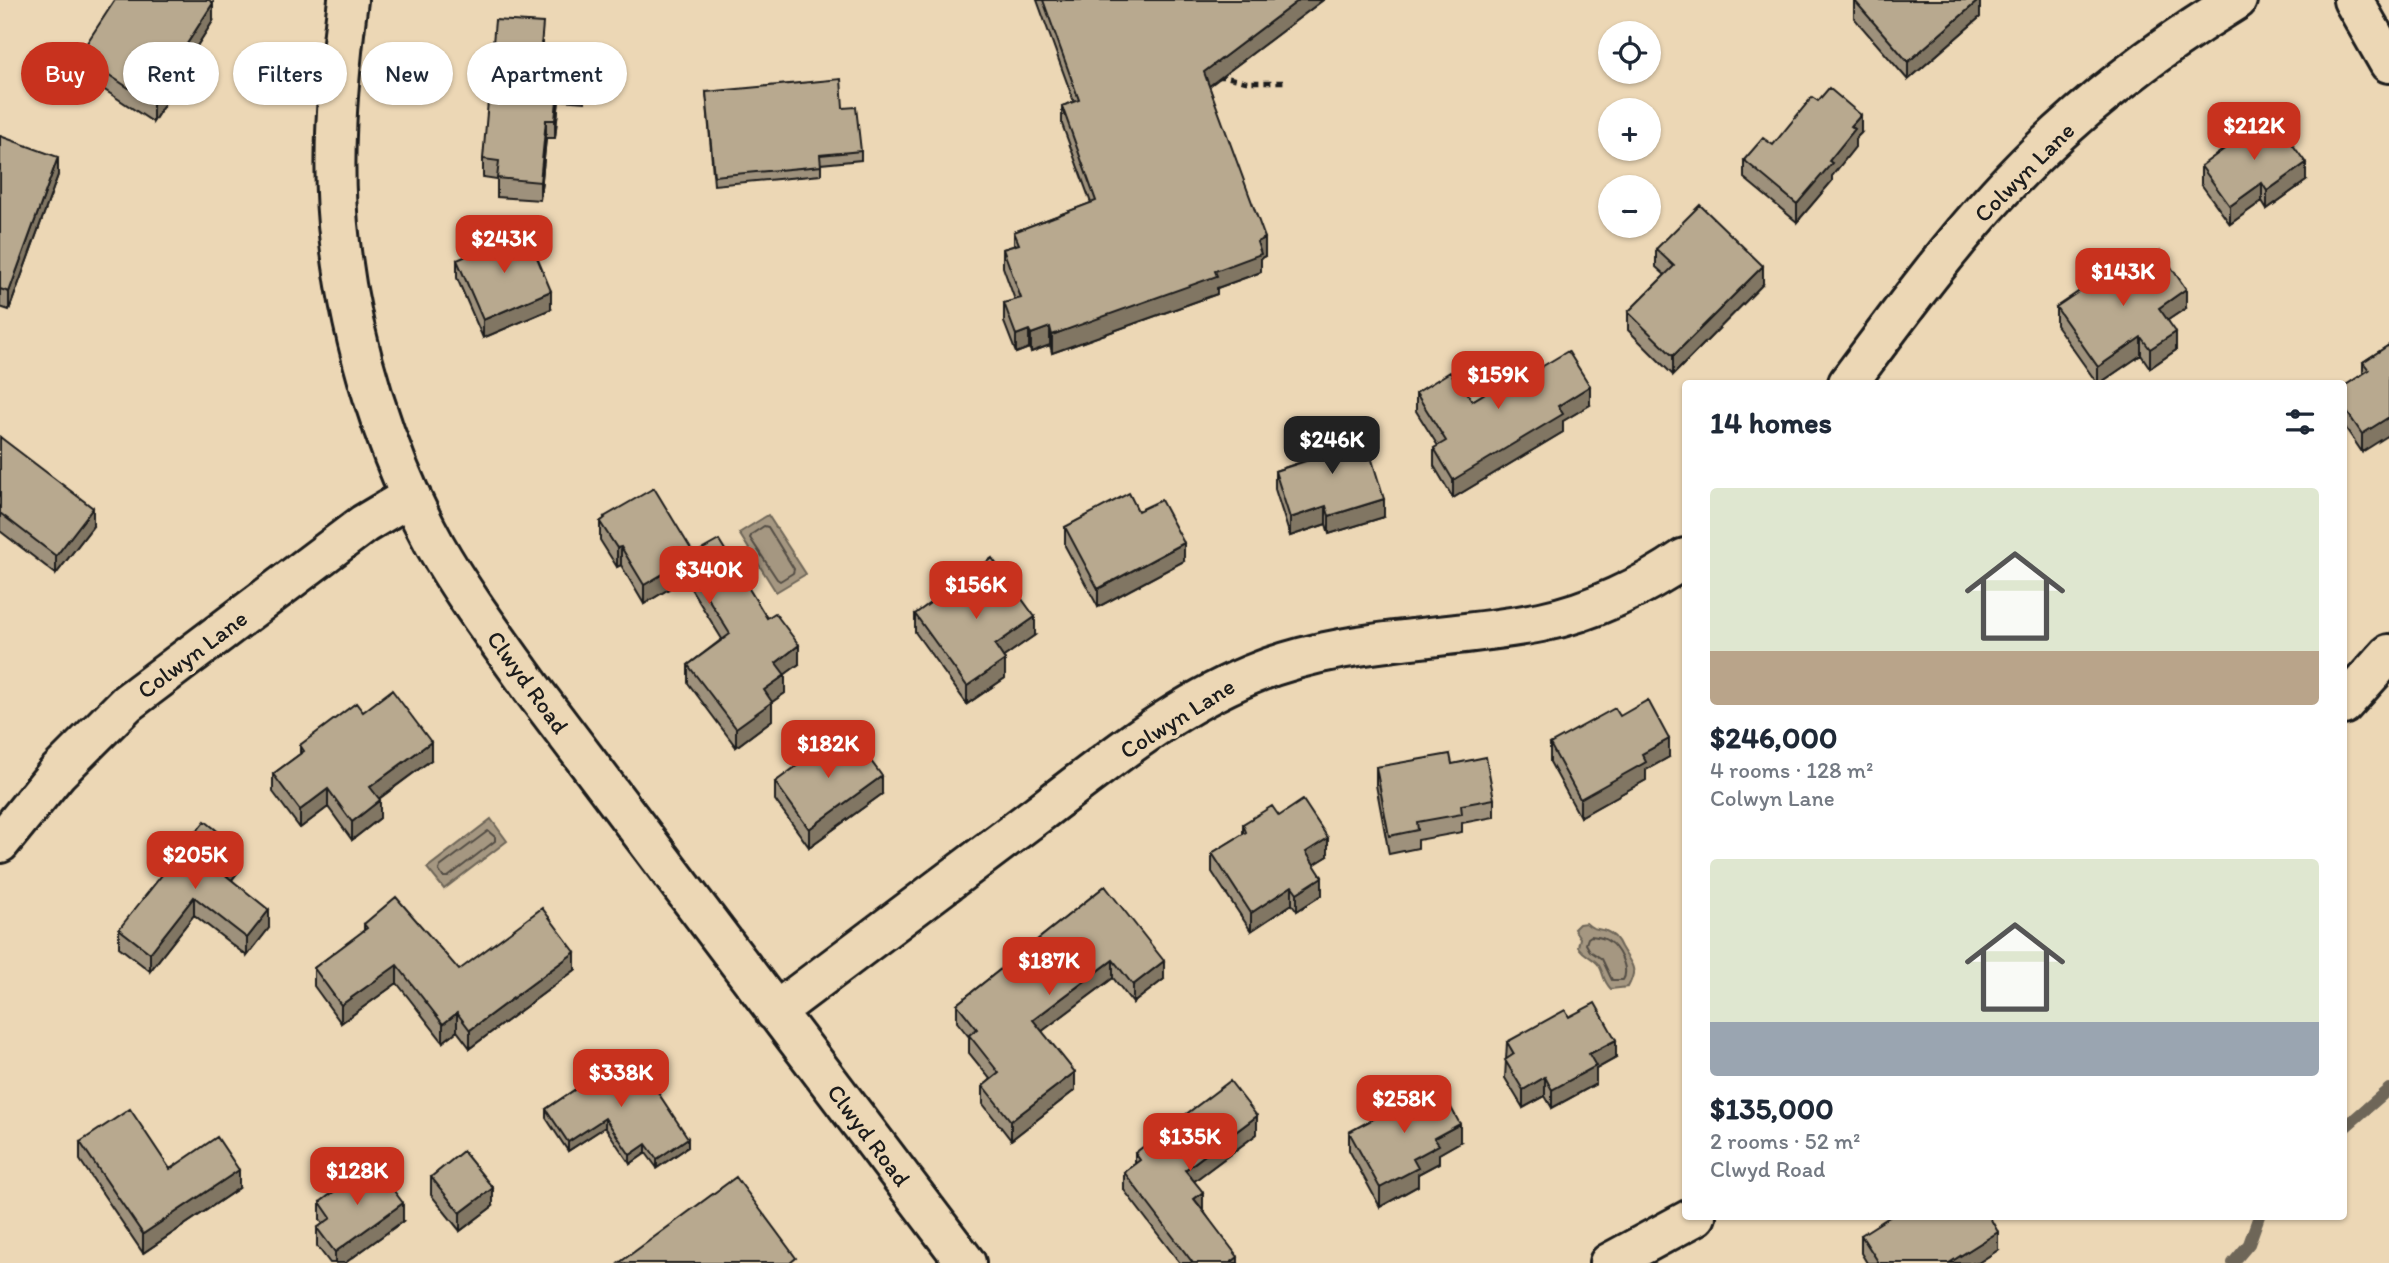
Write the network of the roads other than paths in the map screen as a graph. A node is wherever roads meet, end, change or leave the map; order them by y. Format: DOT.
graph roads {
  1 [pos="348,0"];
  2 [pos="2237,0"];
  3 [pos="2353,0"];
  4 [pos="2389,63"];
  5 [pos="1850,380"];
  6 [pos="411,496"];
  7 [pos="1682,560"];
  8 [pos="2389,653"];
  9 [pos="2347,700"];
  10 [pos="0,844"];
  11 [pos="775,1012"];
  12 [pos="1689,1220"];
  13 [pos="966,1263"];
  14 [pos="1609,1263"];
  1 -- 6 [label="street, Clwyd Road"];
  2 -- 5 [label="street, Colwyn Lane"];
  3 -- 4 [label="street"];
  6 -- 10 [label="street, Colwyn Lane"];
  6 -- 11 [label="street, Clwyd Road"];
  7 -- 11 [label="street, Colwyn Lane"];
  8 -- 9 [label="street"];
  11 -- 13 [label="street, Clwyd Road"];
  12 -- 14 [label="street"];
}
